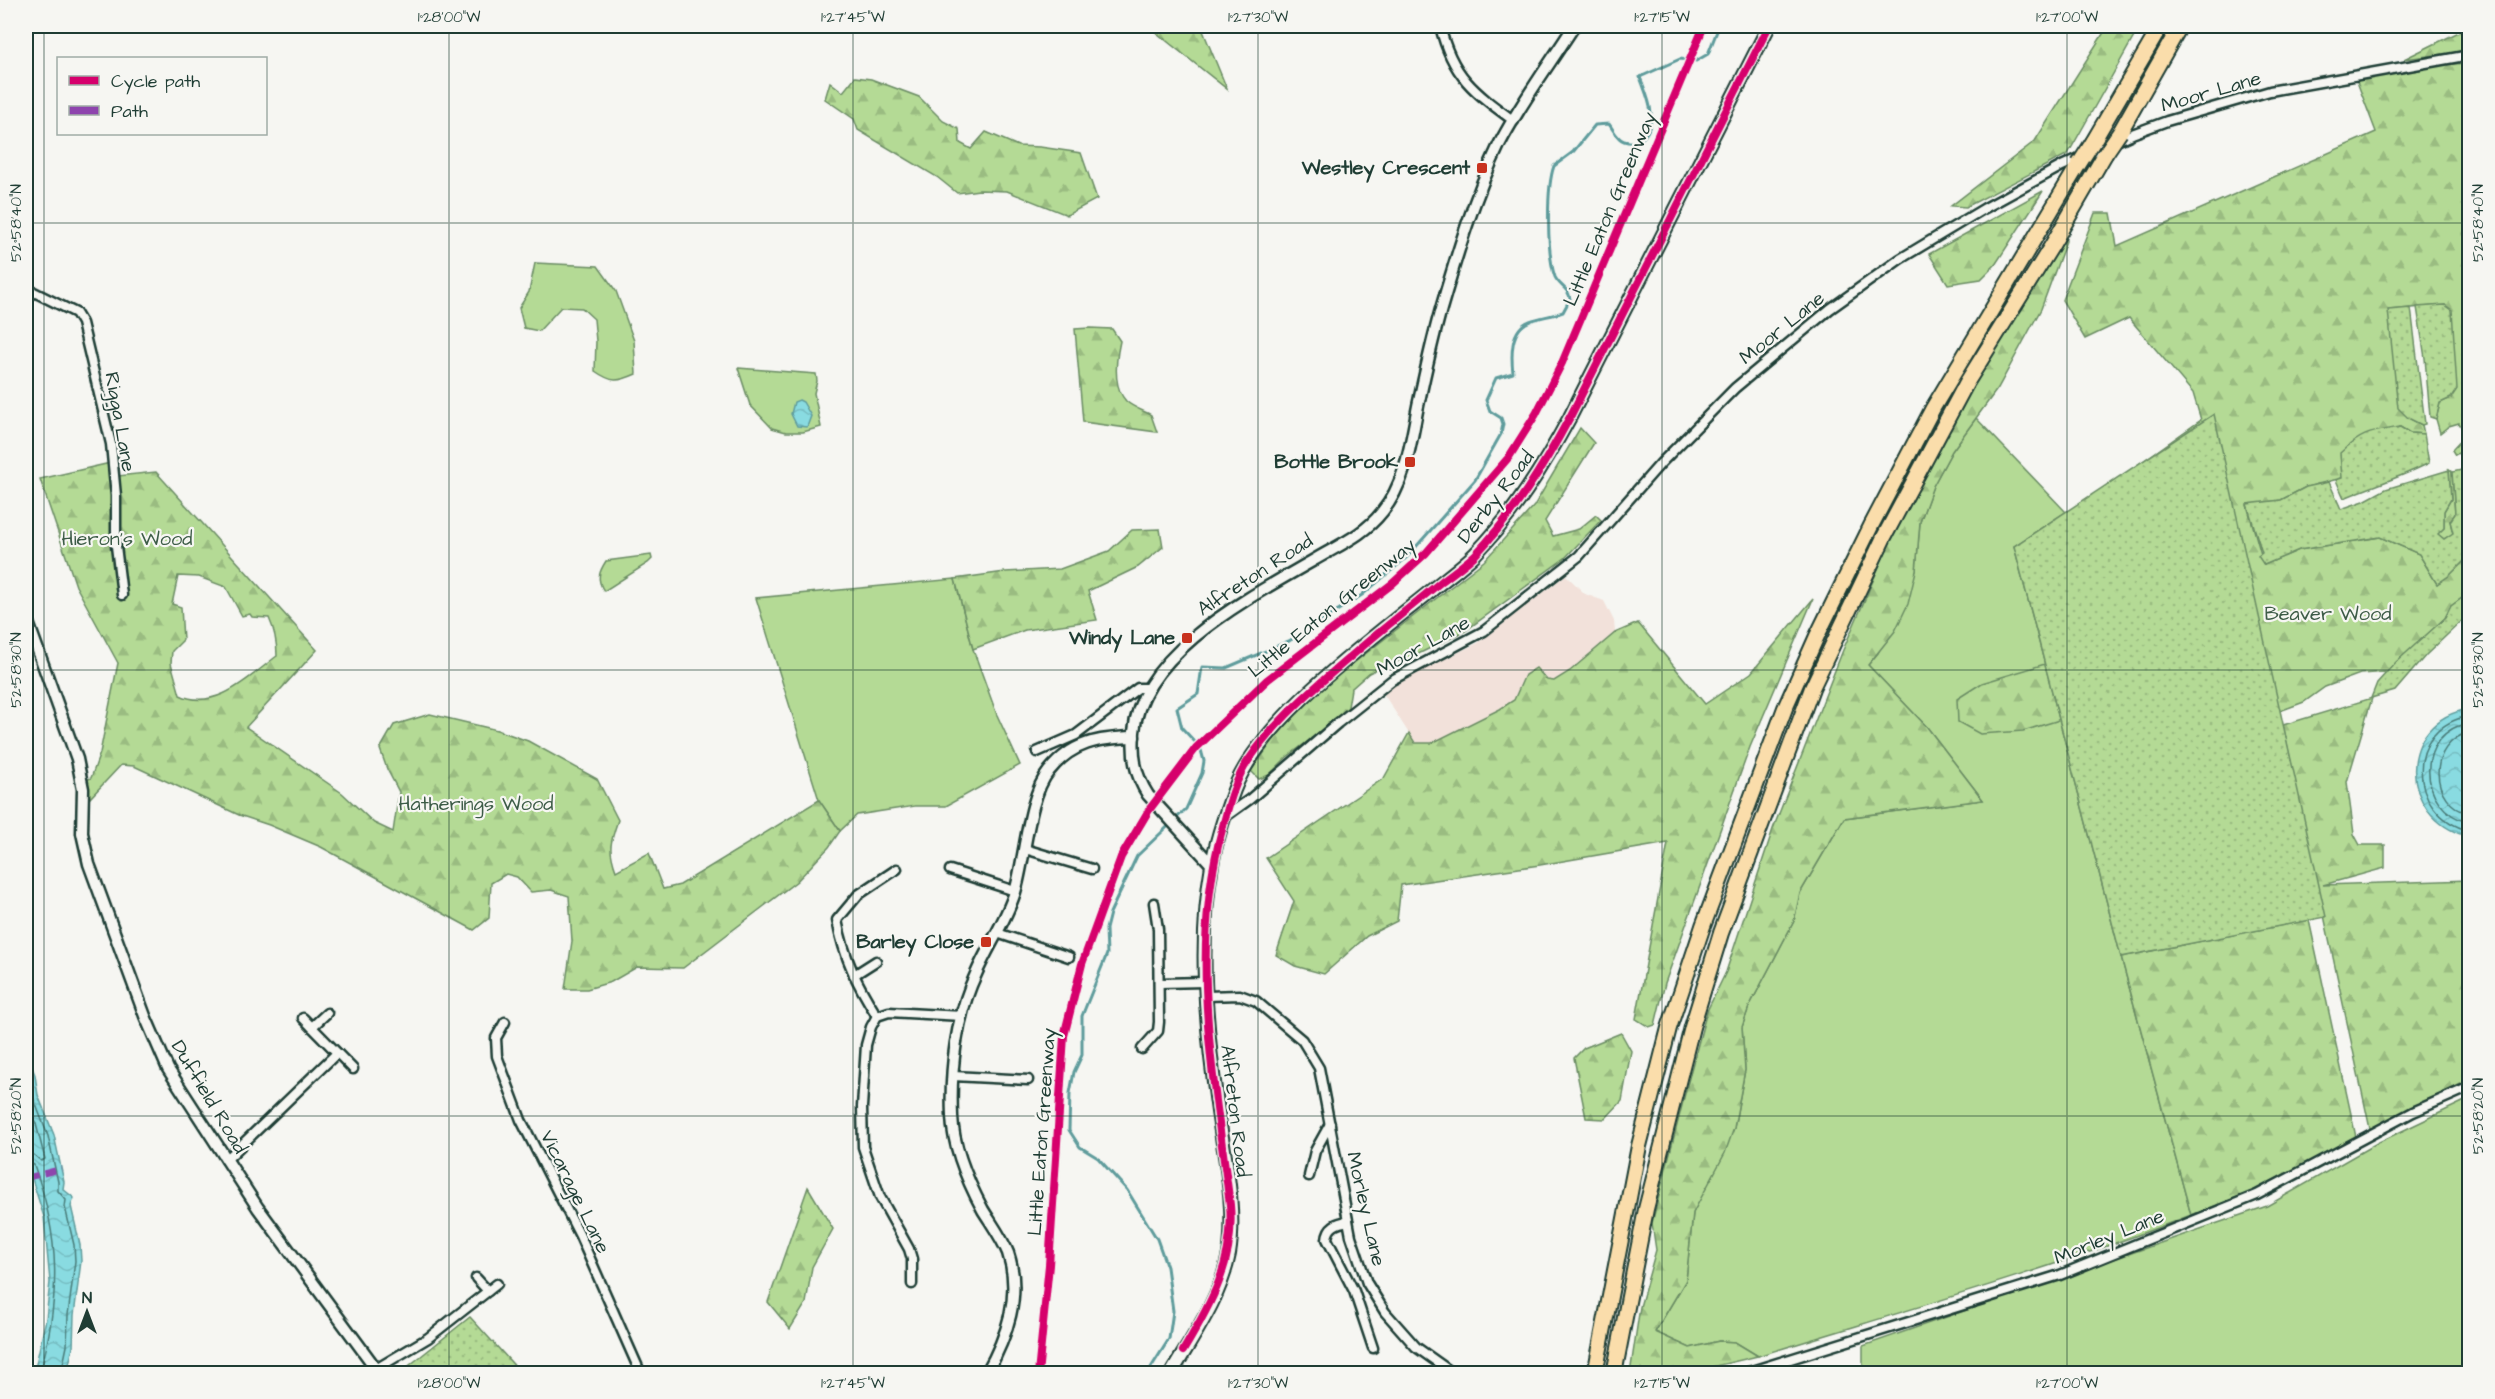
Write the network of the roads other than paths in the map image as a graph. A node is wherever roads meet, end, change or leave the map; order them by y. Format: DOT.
graph roads {
  1 [pos="1440,26"];
  2 [pos="1574,26"];
  3 [pos="1769,26"];
  4 [pos="2161,26"];
  5 [pos="2180,26"];
  6 [pos="2469,55"];
  7 [pos="1514,121"];
  8 [pos="26,288"];
  9 [pos="122,596"];
  10 [pos="26,617"];
  11 [pos="1147,688"];
  12 [pos="1134,737"];
  13 [pos="1036,752"];
  14 [pos="1225,817"];
  15 [pos="1024,849"];
  16 [pos="1212,865"];
  17 [pos="897,869"];
  18 [pos="1092,869"];
  19 [pos="950,870"];
  20 [pos="1015,891"];
  21 [pos="1154,903"];
  22 [pos="997,933"];
  23 [pos="1069,957"];
  24 [pos="876,961"];
  25 [pos="854,975"];
  26 [pos="1205,982"];
  27 [pos="1160,983"];
  28 [pos="1206,996"];
  29 [pos="327,1013"];
  30 [pos="877,1016"];
  31 [pos="962,1016"];
  32 [pos="303,1018"];
  33 [pos="504,1022"];
  34 [pos="312,1027"];
  35 [pos="1142,1049"];
  36 [pos="337,1053"];
  37 [pos="353,1069"];
  38 [pos="953,1076"];
  39 [pos="1028,1080"];
  40 [pos="2469,1087"];
  41 [pos="1330,1124"];
  42 [pos="226,1160"];
  43 [pos="1309,1176"];
  44 [pos="1348,1221"];
  45 [pos="476,1278"];
  46 [pos="497,1284"];
  47 [pos="912,1284"];
  48 [pos="488,1291"];
  49 [pos="1373,1348"];
  50 [pos="378,1371"];
  51 [pos="641,1374"];
  52 [pos="986,1374"];
  53 [pos="1171,1374"];
  54 [pos="1454,1374"];
  55 [pos="1595,1374"];
  56 [pos="1614,1374"];
  57 [pos="1742,1374"];
  1 -- 7 [label="street"];
  2 -- 7 [label="street, Alfreton Road"];
  3 -- 14 [label="main road, Derby Road"];
  4 -- 55 [label="highway, bridge"];
  5 -- 56 [label="highway, bridge"];
  6 -- 14 [label="street, Moor Lane"];
  7 -- 11 [label="street, Alfreton Road"];
  8 -- 9 [label="street, Rigga Lane"];
  10 -- 42 [label="street, Duffield Road"];
  11 -- 12 [label="street, Alfreton Road"];
  11 -- 13 [label="street"];
  12 -- 15 [label="street"];
  12 -- 16 [label="street, Alfreton Road"];
  14 -- 16 [label="main road, Derby Road"];
  15 -- 18 [label="street"];
  15 -- 20 [label="street"];
  16 -- 26 [label="main road, Alfreton Road"];
  17 -- 25 [label="street"];
  19 -- 20 [label="street"];
  20 -- 22 [label="street"];
  21 -- 27 [label="street"];
  22 -- 23 [label="street"];
  22 -- 31 [label="street"];
  24 -- 25 [label="street"];
  25 -- 30 [label="street"];
  26 -- 27 [label="street"];
  26 -- 28 [label="main road, Alfreton Road"];
  27 -- 35 [label="street"];
  28 -- 41 [label="street, Morley Lane"];
  28 -- 53 [label="main road, Alfreton Road"];
  29 -- 34 [label="street"];
  30 -- 31 [label="street"];
  30 -- 47 [label="street"];
  31 -- 38 [label="street"];
  32 -- 34 [label="street"];
  33 -- 51 [label="street, Vicarage Lane"];
  34 -- 36 [label="street"];
  36 -- 37 [label="street"];
  36 -- 42 [label="street"];
  38 -- 39 [label="street"];
  38 -- 52 [label="street"];
  40 -- 57 [label="street, Morley Lane"];
  41 -- 43 [label="street, Morley Lane"];
  41 -- 44 [label="street, Morley Lane"];
  42 -- 50 [label="street, Duffield Road"];
  44 -- 49 [label="street"];
  44 -- 54 [label="street, Morley Lane"];
  45 -- 48 [label="street"];
  46 -- 48 [label="street"];
  48 -- 50 [label="street"];
}
